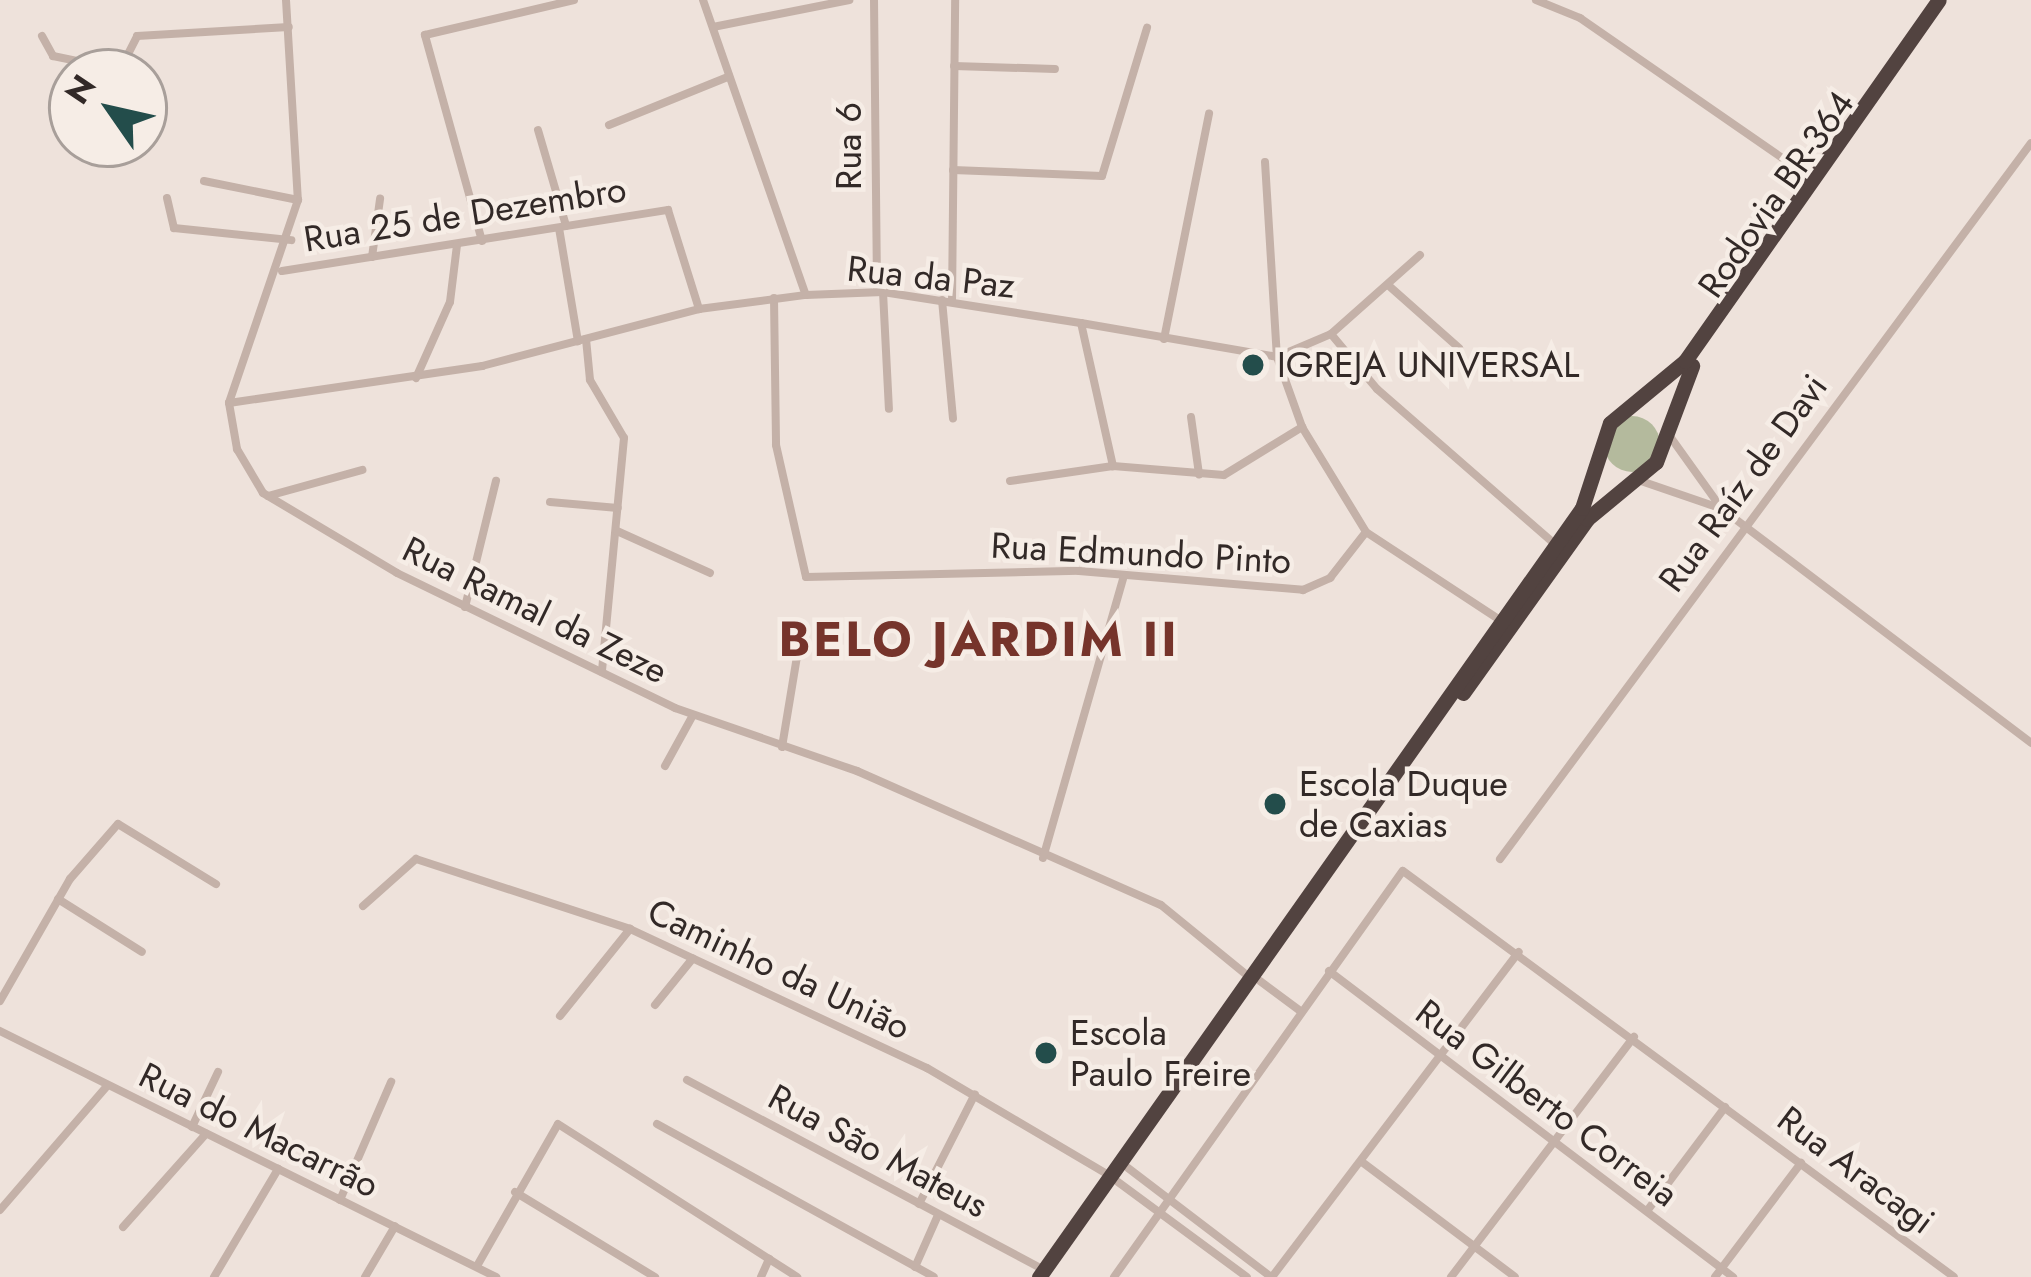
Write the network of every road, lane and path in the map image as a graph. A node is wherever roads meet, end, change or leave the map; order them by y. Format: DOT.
graph roads {
  1 [pos="286,0"];
  2 [pos="574,0"];
  3 [pos="703,0"];
  4 [pos="849,0"];
  5 [pos="874,0"];
  6 [pos="955,0"];
  7 [pos="1536,0"];
  8 [pos="1939,0"];
  9 [pos="1948,0"];
  10 [pos="289,27"];
  11 [pos="713,27"];
  12 [pos="1147,28"];
  13 [pos="42,35"];
  14 [pos="954,66"];
  15 [pos="1055,69"];
  16 [pos="728,77"];
  17 [pos="1209,113"];
  18 [pos="609,125"];
  19 [pos="538,130"];
  20 [pos="2031,143"];
  21 [pos="1265,163"];
  22 [pos="953,170"];
  23 [pos="1814,180"];
  24 [pos="204,182"];
  25 [pos="167,197"];
  26 [pos="298,200"];
  27 [pos="380,200"];
  28 [pos="562,227"];
  29 [pos="291,240"];
  30 [pos="482,241"];
  31 [pos="457,244"];
  32 [pos="1420,256"];
  33 [pos="372,257"];
  34 [pos="280,271"];
  35 [pos="1388,284"];
  36 [pos="880,292"];
  37 [pos="806,295"];
  38 [pos="774,298"];
  39 [pos="947,301"];
  40 [pos="700,309"];
  41 [pos="1081,323"];
  42 [pos="1331,334"];
  43 [pos="1164,339"];
  44 [pos="582,340"];
  45 [pos="1459,348"];
  46 [pos="1276,357"];
  47 [pos="416,378"];
  48 [pos="229,403"];
  49 [pos="1634,406"];
  50 [pos="889,409"];
  51 [pos="1191,417"];
  52 [pos="953,418"];
  53 [pos="1302,427"];
  54 [pos="1665,429"];
  55 [pos="1600,458"];
  56 [pos="1113,466"];
  57 [pos="362,470"];
  58 [pos="1199,474"];
  59 [pos="1634,479"];
  60 [pos="496,481"];
  61 [pos="1010,481"];
  62 [pos="267,496"];
  63 [pos="550,502"];
  64 [pos="618,508"];
  65 [pos="1722,509"];
  66 [pos="1745,526"];
  67 [pos="617,531"];
  68 [pos="1366,532"];
  69 [pos="1556,545"];
  70 [pos="710,572"];
  71 [pos="1123,579"];
  72 [pos="465,607"];
  73 [pos="1500,620"];
  74 [pos="797,656"];
  75 [pos="602,672"];
  76 [pos="693,715"];
  77 [pos="2031,743"];
  78 [pos="782,747"];
  79 [pos="665,766"];
  80 [pos="1043,857"];
  81 [pos="1500,859"];
  82 [pos="216,884"];
  83 [pos="58,899"];
  84 [pos="362,906"];
  85 [pos="630,929"];
  86 [pos="142,952"];
  87 [pos="1520,952"];
  88 [pos="693,958"];
  89 [pos="1329,971"];
  90 [pos="1256,980"];
  91 [pos="0,1001"];
  92 [pos="655,1006"];
  93 [pos="1299,1010"];
  94 [pos="560,1016"];
  95 [pos="0,1031"];
  96 [pos="1634,1037"];
  97 [pos="1440,1056"];
  98 [pos="218,1072"];
  99 [pos="686,1080"];
  100 [pos="391,1082"];
  101 [pos="107,1086"];
  102 [pos="976,1094"];
  103 [pos="1725,1107"];
  104 [pos="657,1124"];
  105 [pos="192,1127"];
  106 [pos="206,1134"];
  107 [pos="1555,1142"];
  108 [pos="1362,1162"];
  109 [pos="1801,1163"];
  110 [pos="278,1169"];
  111 [pos="1119,1175"];
  112 [pos="515,1192"];
  113 [pos="1168,1198"];
  114 [pos="340,1200"];
  115 [pos="919,1204"];
  116 [pos="0,1210"];
  117 [pos="1647,1210"];
  118 [pos="1159,1212"];
  119 [pos="938,1215"];
  120 [pos="395,1226"];
  121 [pos="123,1227"];
  122 [pos="1475,1246"];
  123 [pos="770,1259"];
  124 [pos="477,1266"];
  125 [pos="915,1267"];
  126 [pos="1721,1268"];
  127 [pos="1044,1275"];
  128 [pos="214,1277"];
  129 [pos="364,1277"];
  130 [pos="496,1277"];
  131 [pos="655,1277"];
  132 [pos="761,1277"];
  133 [pos="796,1277"];
  134 [pos="934,1277"];
  135 [pos="1114,1277"];
  136 [pos="1247,1277"];
  137 [pos="1272,1277"];
  138 [pos="1451,1277"];
  139 [pos="1515,1277"];
  140 [pos="1714,1277"];
  141 [pos="1733,1277"];
  142 [pos="1954,1277"];
  1 -- 10 [label="street"];
  2 -- 30 [label="street"];
  3 -- 11 [label="street"];
  4 -- 11 [label="street"];
  5 -- 36 [label="street, Rua 6"];
  6 -- 14 [label="street"];
  7 -- 23 [label="street"];
  8 -- 23 [label="highway"];
  9 -- 54 [label="highway, Rodovia BR-364"];
  10 -- 13 [label="street"];
  10 -- 26 [label="street"];
  11 -- 16 [label="street"];
  12 -- 22 [label="street"];
  14 -- 15 [label="street"];
  14 -- 22 [label="street"];
  16 -- 18 [label="street"];
  16 -- 37 [label="street"];
  17 -- 43 [label="street"];
  19 -- 28 [label="street"];
  20 -- 66 [label="street, Rua Raíz de Davi"];
  21 -- 46 [label="street"];
  22 -- 39 [label="street"];
  23 -- 49 [label="highway"];
  24 -- 26 [label="street"];
  25 -- 29 [label="street"];
  26 -- 29 [label="street"];
  27 -- 33 [label="street"];
  28 -- 30 [label="street, Rua 25 de Dezembro"];
  28 -- 40 [label="street, Rua 25 de Dezembro"];
  28 -- 44 [label="street"];
  29 -- 34 [label="street"];
  30 -- 31 [label="street, Rua 25 de Dezembro"];
  31 -- 33 [label="street, Rua 25 de Dezembro"];
  31 -- 47 [label="street"];
  32 -- 35 [label="street"];
  33 -- 34 [label="street, Rua 25 de Dezembro"];
  34 -- 48 [label="street"];
  35 -- 42 [label="street"];
  35 -- 45 [label="street"];
  36 -- 37 [label="street, Rua da Paz"];
  36 -- 39 [label="street, Rua da Paz"];
  36 -- 50 [label="street, Rua 6"];
  37 -- 38 [label="street, Rua da Paz"];
  38 -- 40 [label="street, Rua da Paz"];
  38 -- 71 [label="street, Rua Edmundo Pinto"];
  39 -- 41 [label="street, Rua da Paz"];
  39 -- 52 [label="street"];
  40 -- 44 [label="street, Rua da Paz"];
  41 -- 43 [label="street, Rua da Paz"];
  41 -- 56 [label="street"];
  42 -- 46 [label="street"];
  42 -- 69 [label="street"];
  43 -- 46 [label="street, Rua da Paz"];
  44 -- 47 [label="street, Rua da Paz"];
  44 -- 64 [label="street"];
  46 -- 53 [label="street"];
  47 -- 48 [label="street, Rua da Paz"];
  48 -- 62 [label="street, Rua Ramal da Zeze"];
  49 -- 54 [label="highway"];
  49 -- 55 [label="highway"];
  51 -- 58 [label="street"];
  53 -- 58 [label="street"];
  53 -- 68 [label="street"];
  54 -- 59 [label="highway"];
  54 -- 65 [label="street"];
  55 -- 59 [label="highway"];
  55 -- 69 [label="highway"];
  56 -- 58 [label="street"];
  56 -- 61 [label="street"];
  57 -- 62 [label="street"];
  59 -- 65 [label="street"];
  59 -- 90 [label="highway"];
  60 -- 72 [label="street"];
  62 -- 72 [label="street, Rua Ramal da Zeze"];
  63 -- 64 [label="street"];
  64 -- 67 [label="street"];
  65 -- 66 [label="street"];
  66 -- 77 [label="street"];
  66 -- 81 [label="street, Rua Raíz de Davi"];
  67 -- 70 [label="street"];
  67 -- 75 [label="street"];
  68 -- 71 [label="street, Rua Edmundo Pinto"];
  68 -- 73 [label="street"];
  69 -- 73 [label="highway"];
  71 -- 80 [label="street"];
  72 -- 75 [label="street, Rua Ramal da Zeze"];
  73 -- 90 [label="highway"];
  74 -- 78 [label="street"];
  75 -- 76 [label="street, Rua Ramal da Zeze"];
  76 -- 78 [label="street, Rua Ramal da Zeze"];
  76 -- 79 [label="street"];
  78 -- 80 [label="street, Rua Ramal da Zeze"];
  80 -- 90 [label="street, Rua Ramal da Zeze"];
  82 -- 83 [label="street"];
  83 -- 86 [label="street"];
  83 -- 91 [label="street"];
  84 -- 85 [label="street, Caminho da União"];
  85 -- 88 [label="street, Caminho da União"];
  85 -- 94 [label="street"];
  87 -- 89 [label="street, Rua Aracagi"];
  87 -- 96 [label="street, Rua Aracagi"];
  87 -- 97 [label="street"];
  88 -- 92 [label="street"];
  88 -- 102 [label="street, Caminho da União"];
  89 -- 93 [label="street"];
  89 -- 97 [label="street, Rua Gilberto Correia"];
  90 -- 93 [label="street, Rua Ramal da Zeze"];
  90 -- 111 [label="highway"];
  93 -- 113 [label="street"];
  95 -- 101 [label="street, Rua do Macarrão"];
  96 -- 103 [label="street, Rua Aracagi"];
  96 -- 107 [label="street"];
  97 -- 107 [label="street, Rua Gilberto Correia"];
  97 -- 108 [label="street"];
  98 -- 105 [label="street"];
  99 -- 115 [label="street, Rua São Mateus"];
  100 -- 114 [label="street"];
  101 -- 105 [label="street, Rua do Macarrão"];
  101 -- 116 [label="street"];
  102 -- 111 [label="street, Caminho da União"];
  102 -- 115 [label="street"];
  103 -- 109 [label="street, Rua Aracagi"];
  103 -- 117 [label="street"];
  104 -- 125 [label="street"];
  105 -- 106 [label="street, Rua do Macarrão"];
  106 -- 110 [label="street, Rua do Macarrão"];
  106 -- 121 [label="street"];
  107 -- 117 [label="street, Rua Gilberto Correia"];
  107 -- 122 [label="street"];
  108 -- 122 [label="street"];
  108 -- 137 [label="street"];
  109 -- 126 [label="street"];
  109 -- 142 [label="street, Rua Aracagi"];
  110 -- 114 [label="street, Rua do Macarrão"];
  110 -- 128 [label="street"];
  111 -- 113 [label="street"];
  111 -- 118 [label="street"];
  111 -- 127 [label="highway"];
  112 -- 123 [label="street"];
  112 -- 124 [label="street"];
  112 -- 131 [label="street"];
  113 -- 118 [label="street"];
  113 -- 137 [label="street"];
  114 -- 120 [label="street, Rua do Macarrão"];
  115 -- 119 [label="street, Rua São Mateus"];
  117 -- 126 [label="street, Rua Gilberto Correia"];
  118 -- 135 [label="street"];
  118 -- 136 [label="street"];
  119 -- 125 [label="street"];
  119 -- 127 [label="street, Rua São Mateus"];
  120 -- 124 [label="street, Rua do Macarrão"];
  120 -- 129 [label="street"];
  122 -- 138 [label="street"];
  122 -- 139 [label="street"];
  123 -- 132 [label="street"];
  123 -- 133 [label="street"];
  124 -- 130 [label="street, Rua do Macarrão"];
  125 -- 134 [label="street"];
  126 -- 140 [label="street"];
  126 -- 141 [label="street, Rua Gilberto Correia"];
}
